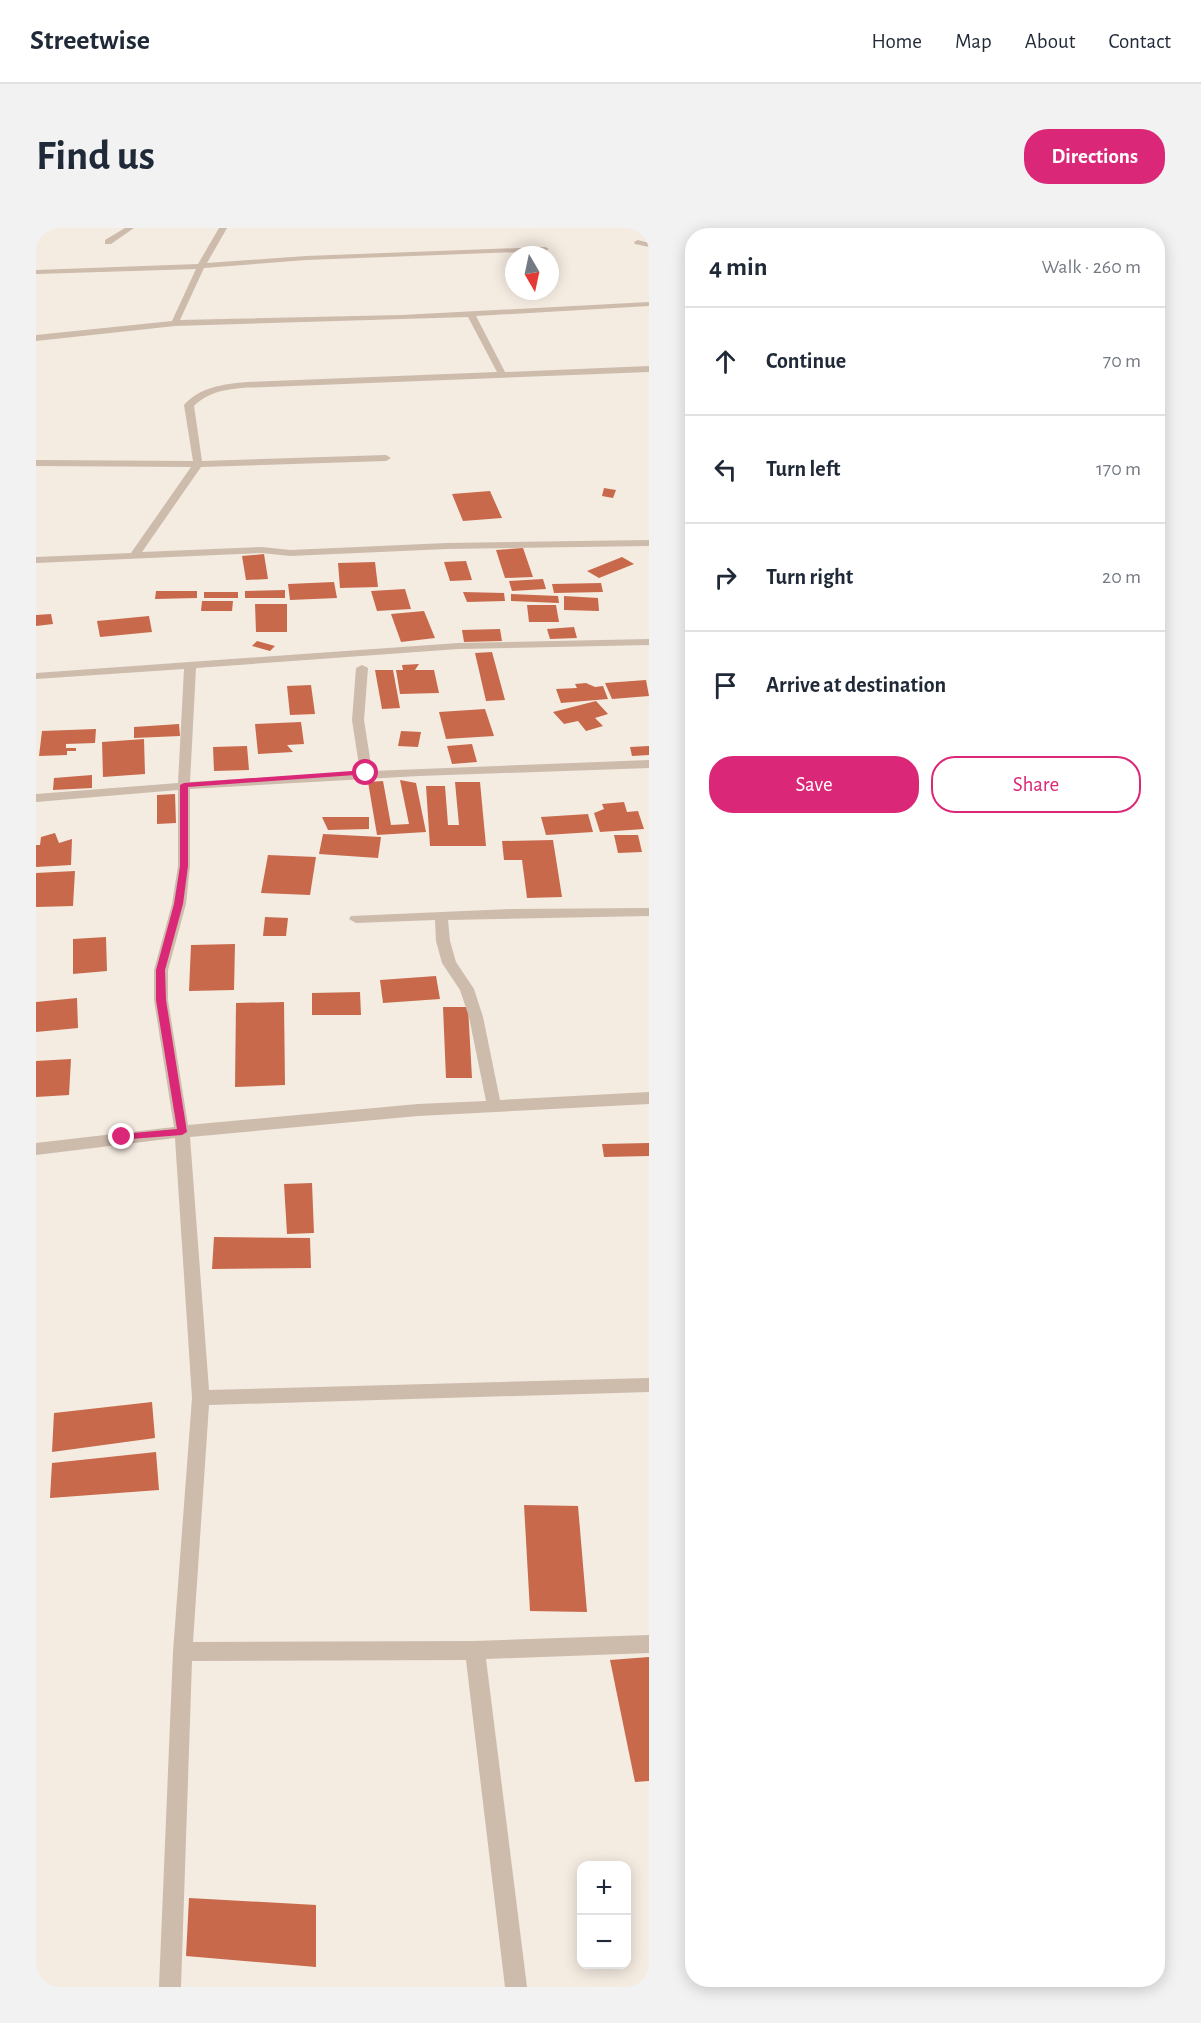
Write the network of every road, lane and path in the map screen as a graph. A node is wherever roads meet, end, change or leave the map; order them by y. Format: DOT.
graph roads {
  1 [pos="130,228"];
  2 [pos="224,228"];
  3 [pos="108,242"];
  4 [pos="638,242"];
  5 [pos="649,245"];
  6 [pos="505,250"];
  7 [pos="201,266"];
  8 [pos="36,272"];
  9 [pos="649,304"];
  10 [pos="471,315"];
  11 [pos="174,323"];
  12 [pos="36,338"];
  13 [pos="649,369"];
  14 [pos="502,374"];
  15 [pos="386,458"];
  16 [pos="36,463"];
  17 [pos="198,464"];
  18 [pos="649,543"];
  19 [pos="135,555"];
  20 [pos="36,560"];
  21 [pos="649,642"];
  22 [pos="190,666"];
  23 [pos="362,668"];
  24 [pos="36,676"];
  25 [pos="649,764"];
  26 [pos="366,773"];
  27 [pos="184,785"];
  28 [pos="36,798"];
  29 [pos="649,912"];
  30 [pos="441,916"];
  31 [pos="356,919"];
  32 [pos="649,1098"];
  33 [pos="494,1106"];
  34 [pos="182,1132"];
  35 [pos="36,1149"];
  36 [pos="649,1385"];
  37 [pos="201,1398"];
  38 [pos="649,1644"];
  39 [pos="475,1650"];
  40 [pos="183,1652"];
  41 [pos="170,1987"];
  42 [pos="516,1987"];
  1 -- 3 [label="street"];
  2 -- 7 [label="street"];
  4 -- 5 [label="street"];
  6 -- 7 [label="street"];
  7 -- 8 [label="street"];
  7 -- 11 [label="street"];
  9 -- 10 [label="street"];
  10 -- 11 [label="street"];
  10 -- 14 [label="street"];
  11 -- 12 [label="street"];
  13 -- 14 [label="street"];
  14 -- 17 [label="street"];
  15 -- 17 [label="street"];
  16 -- 17 [label="street"];
  17 -- 19 [label="street"];
  18 -- 19 [label="street"];
  19 -- 20 [label="street"];
  21 -- 22 [label="street"];
  22 -- 24 [label="street"];
  22 -- 27 [label="street"];
  23 -- 26 [label="street"];
  25 -- 26 [label="street"];
  26 -- 27 [label="street"];
  27 -- 28 [label="street"];
  27 -- 34 [label="street"];
  29 -- 30 [label="street"];
  30 -- 31 [label="street"];
  30 -- 33 [label="street"];
  32 -- 33 [label="street"];
  33 -- 34 [label="street"];
  34 -- 35 [label="street"];
  34 -- 37 [label="street"];
  36 -- 37 [label="street"];
  37 -- 40 [label="street"];
  38 -- 39 [label="street"];
  39 -- 40 [label="street"];
  39 -- 42 [label="street"];
  40 -- 41 [label="street"];
}
